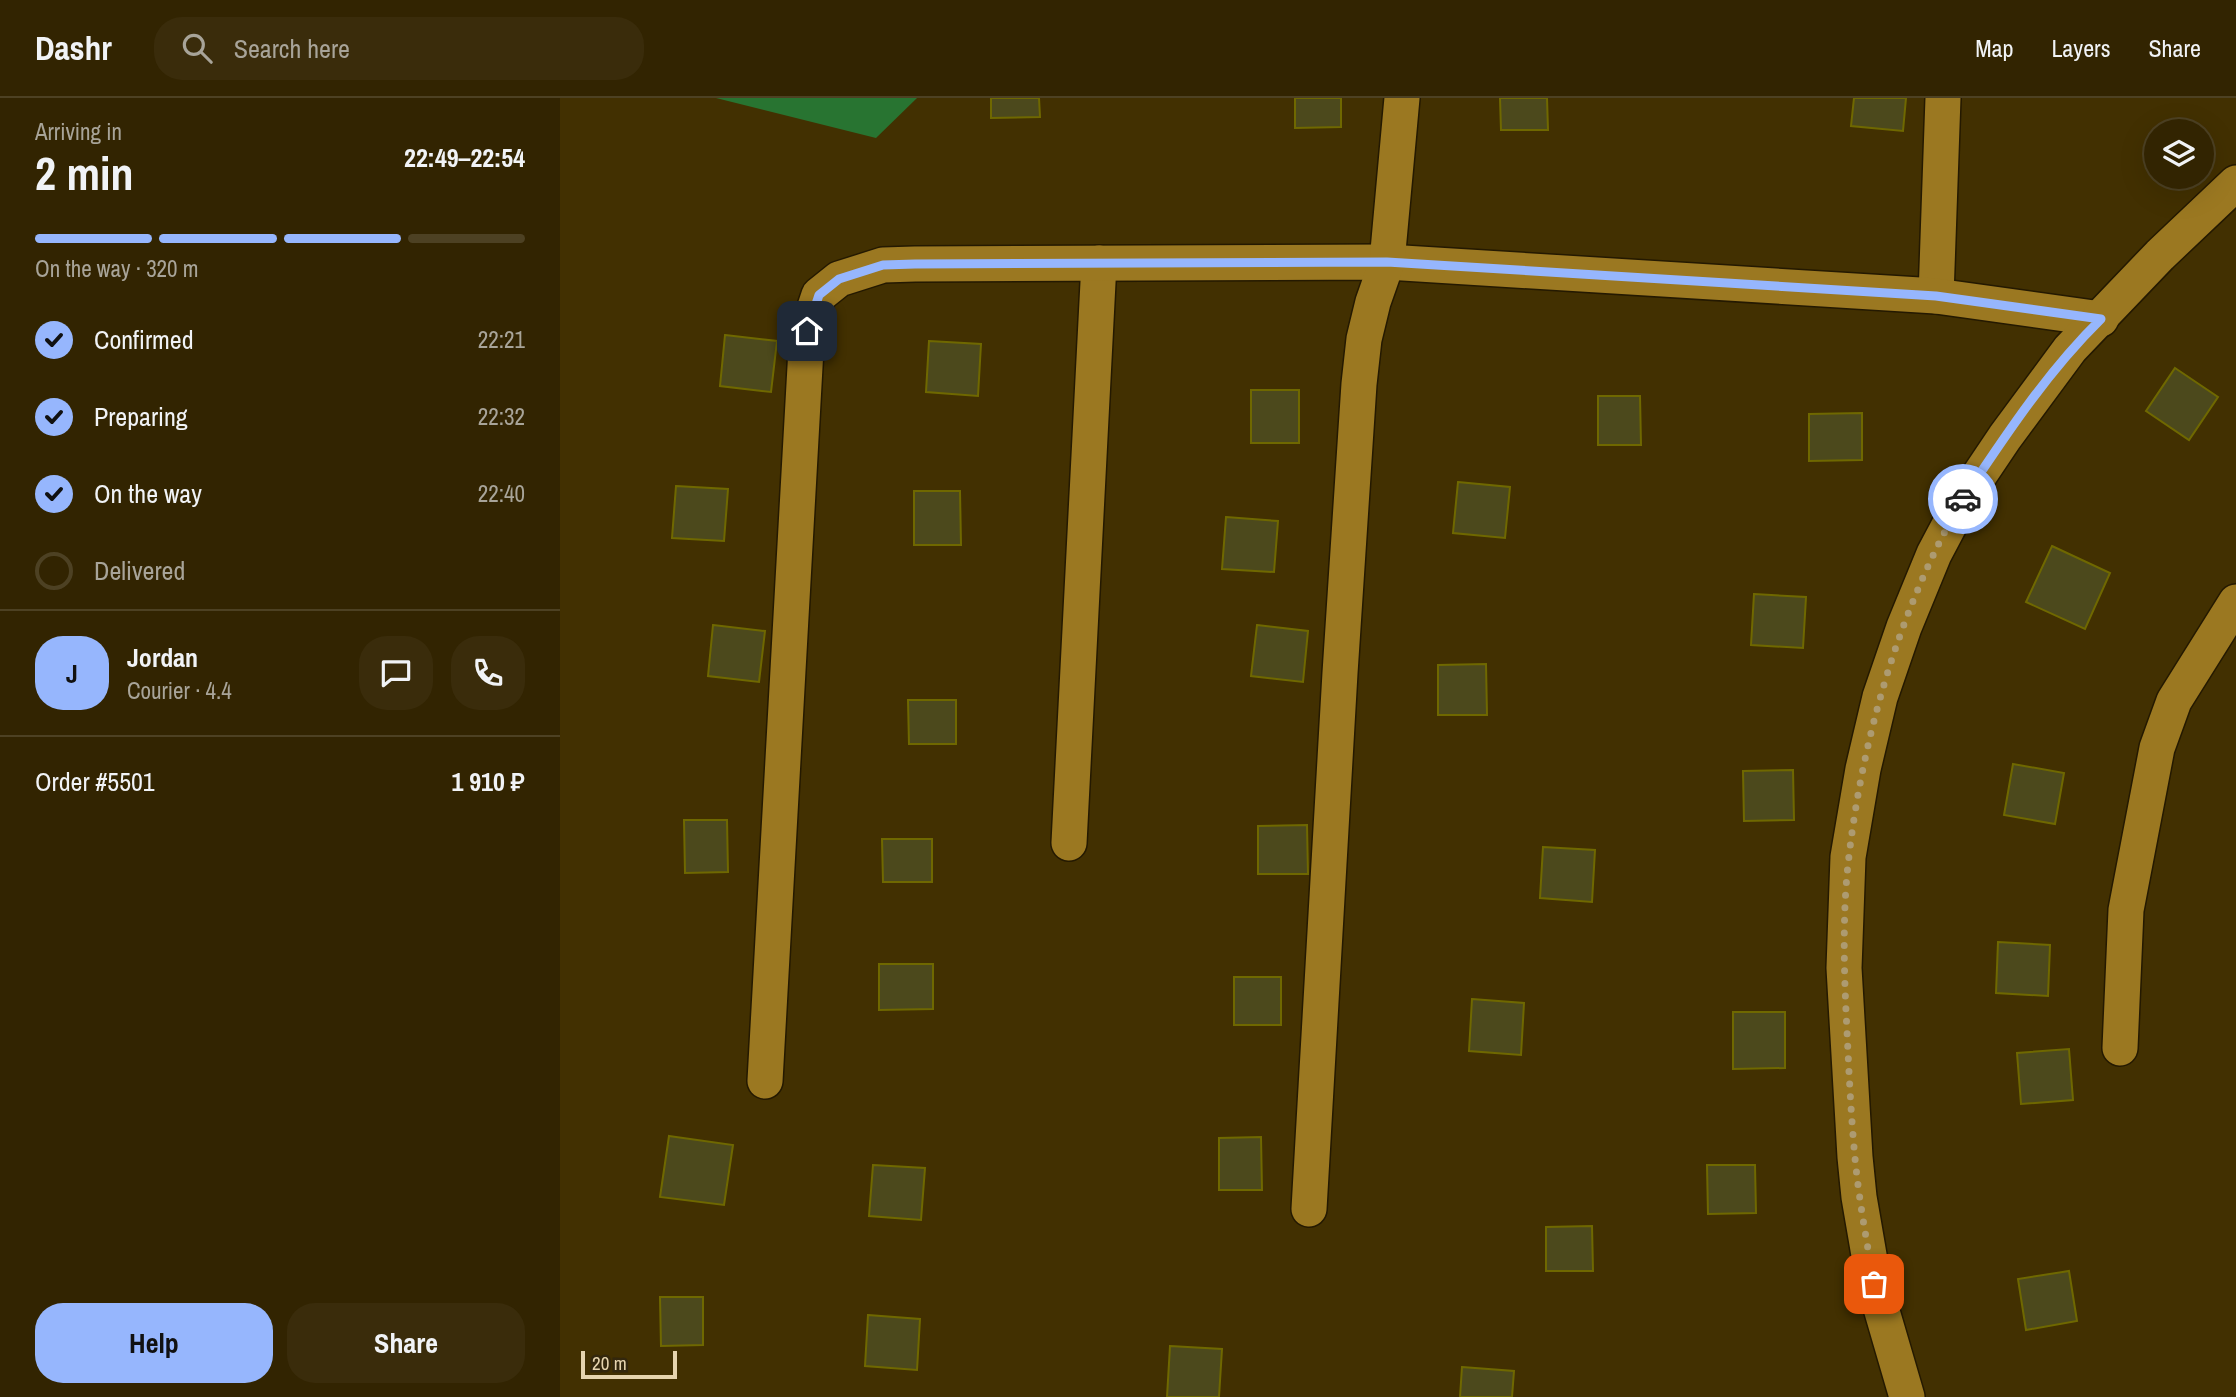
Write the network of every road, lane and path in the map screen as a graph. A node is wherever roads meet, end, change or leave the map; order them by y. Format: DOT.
graph roads {
  1 [pos="1402,98"];
  2 [pos="1943,98"];
  3 [pos="2236,183"];
  4 [pos="1387,262"];
  5 [pos="1099,263"];
  6 [pos="1936,296"];
  7 [pos="2101,319"];
  8 [pos="2232,615"];
  9 [pos="1069,843"];
  10 [pos="2120,1048"];
  11 [pos="765,1081"];
  12 [pos="1309,1209"];
  13 [pos="1907,1397"];
  1 -- 4 [label="street"];
  2 -- 6 [label="street"];
  3 -- 7 [label="street"];
  4 -- 5 [label="street"];
  4 -- 6 [label="street"];
  4 -- 12 [label="street"];
  5 -- 9 [label="street"];
  5 -- 11 [label="street"];
  6 -- 7 [label="street"];
  7 -- 13 [label="street"];
  8 -- 10 [label="street"];
}
